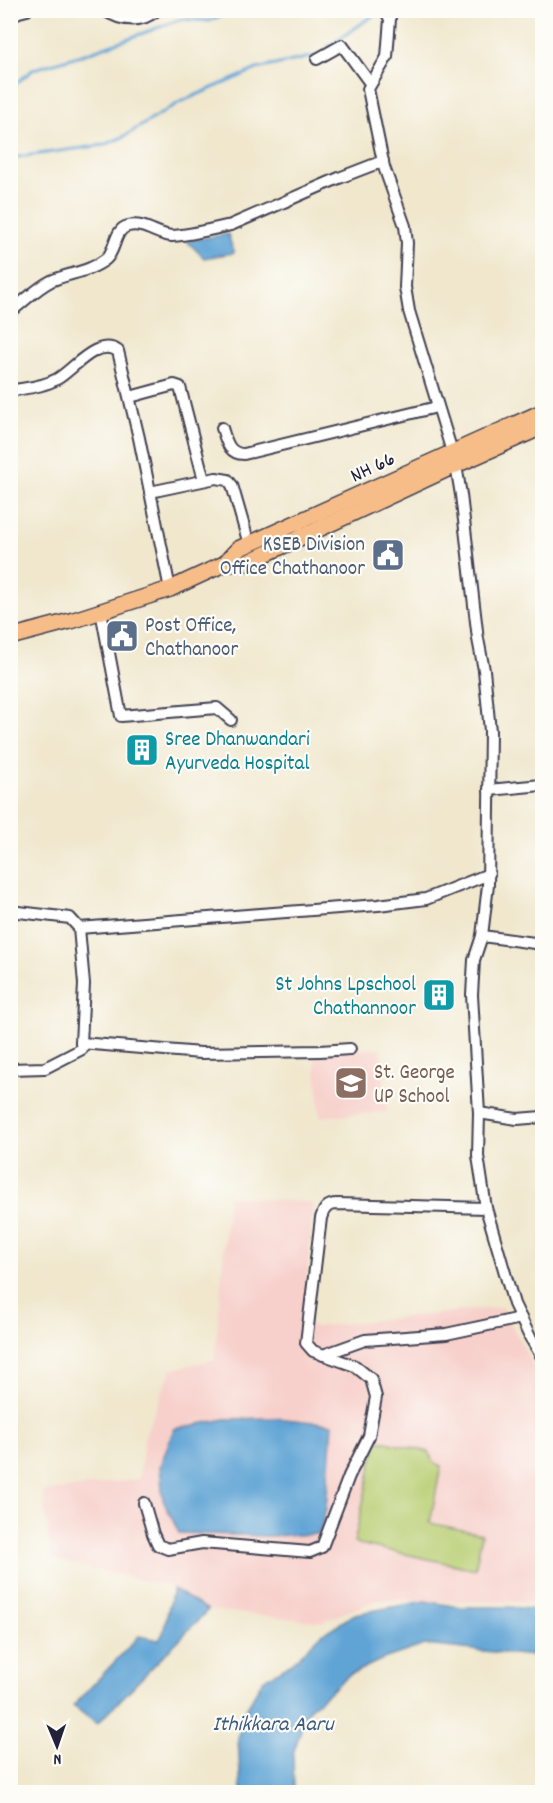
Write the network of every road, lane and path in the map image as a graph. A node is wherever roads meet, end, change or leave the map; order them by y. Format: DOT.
graph roads {
  1 [pos="27,10"];
  2 [pos="104,10"];
  3 [pos="157,10"];
  4 [pos="388,15"];
  5 [pos="10,17"];
  6 [pos="317,59"];
  7 [pos="370,83"];
  8 [pos="383,161"];
  9 [pos="10,312"];
  10 [pos="10,391"];
  11 [pos="130,397"];
  12 [pos="437,407"];
  13 [pos="543,412"];
  14 [pos="543,427"];
  15 [pos="222,428"];
  16 [pos="454,459"];
  17 [pos="204,480"];
  18 [pos="150,492"];
  19 [pos="249,544"];
  20 [pos="224,564"];
  21 [pos="170,589"];
  22 [pos="101,611"];
  23 [pos="10,618"];
  24 [pos="13,636"];
  25 [pos="231,720"];
  26 [pos="543,785"];
  27 [pos="489,790"];
  28 [pos="489,874"];
  29 [pos="10,911"];
  30 [pos="79,928"];
  31 [pos="482,936"];
  32 [pos="543,944"];
  33 [pos="81,1044"];
  34 [pos="350,1048"];
  35 [pos="10,1069"];
  36 [pos="478,1113"];
  37 [pos="543,1117"];
  38 [pos="486,1208"];
  39 [pos="521,1318"];
  40 [pos="323,1355"];
  41 [pos="543,1357"];
  42 [pos="144,1503"];
  1 -- 5 [label="street"];
  2 -- 3 [label="street"];
  4 -- 7 [label="street"];
  6 -- 7 [label="street"];
  7 -- 8 [label="street"];
  8 -- 9 [label="street"];
  8 -- 12 [label="street"];
  10 -- 11 [label="street"];
  11 -- 17 [label="street"];
  11 -- 18 [label="street"];
  12 -- 15 [label="street"];
  12 -- 16 [label="street"];
  13 -- 16 [label="highway, NH 66"];
  14 -- 16 [label="highway, NH 66"];
  16 -- 19 [label="highway, NH 66"];
  16 -- 20 [label="highway, NH 66"];
  16 -- 27 [label="street"];
  17 -- 18 [label="street"];
  17 -- 19 [label="street"];
  18 -- 21 [label="street"];
  19 -- 20 [label="highway, NH 66"];
  20 -- 21 [label="highway, NH 66"];
  21 -- 22 [label="highway, NH 66"];
  22 -- 24 [label="highway, NH 66"];
  22 -- 25 [label="street"];
  23 -- 24 [label="street"];
  26 -- 27 [label="street"];
  27 -- 28 [label="street"];
  28 -- 30 [label="street"];
  28 -- 31 [label="street"];
  29 -- 30 [label="street"];
  30 -- 33 [label="street"];
  31 -- 32 [label="street"];
  31 -- 36 [label="street"];
  33 -- 34 [label="street"];
  33 -- 35 [label="street"];
  36 -- 37 [label="street"];
  36 -- 38 [label="street"];
  38 -- 39 [label="street"];
  38 -- 40 [label="street"];
  39 -- 40 [label="street"];
  39 -- 41 [label="street"];
  40 -- 42 [label="street"];
}
